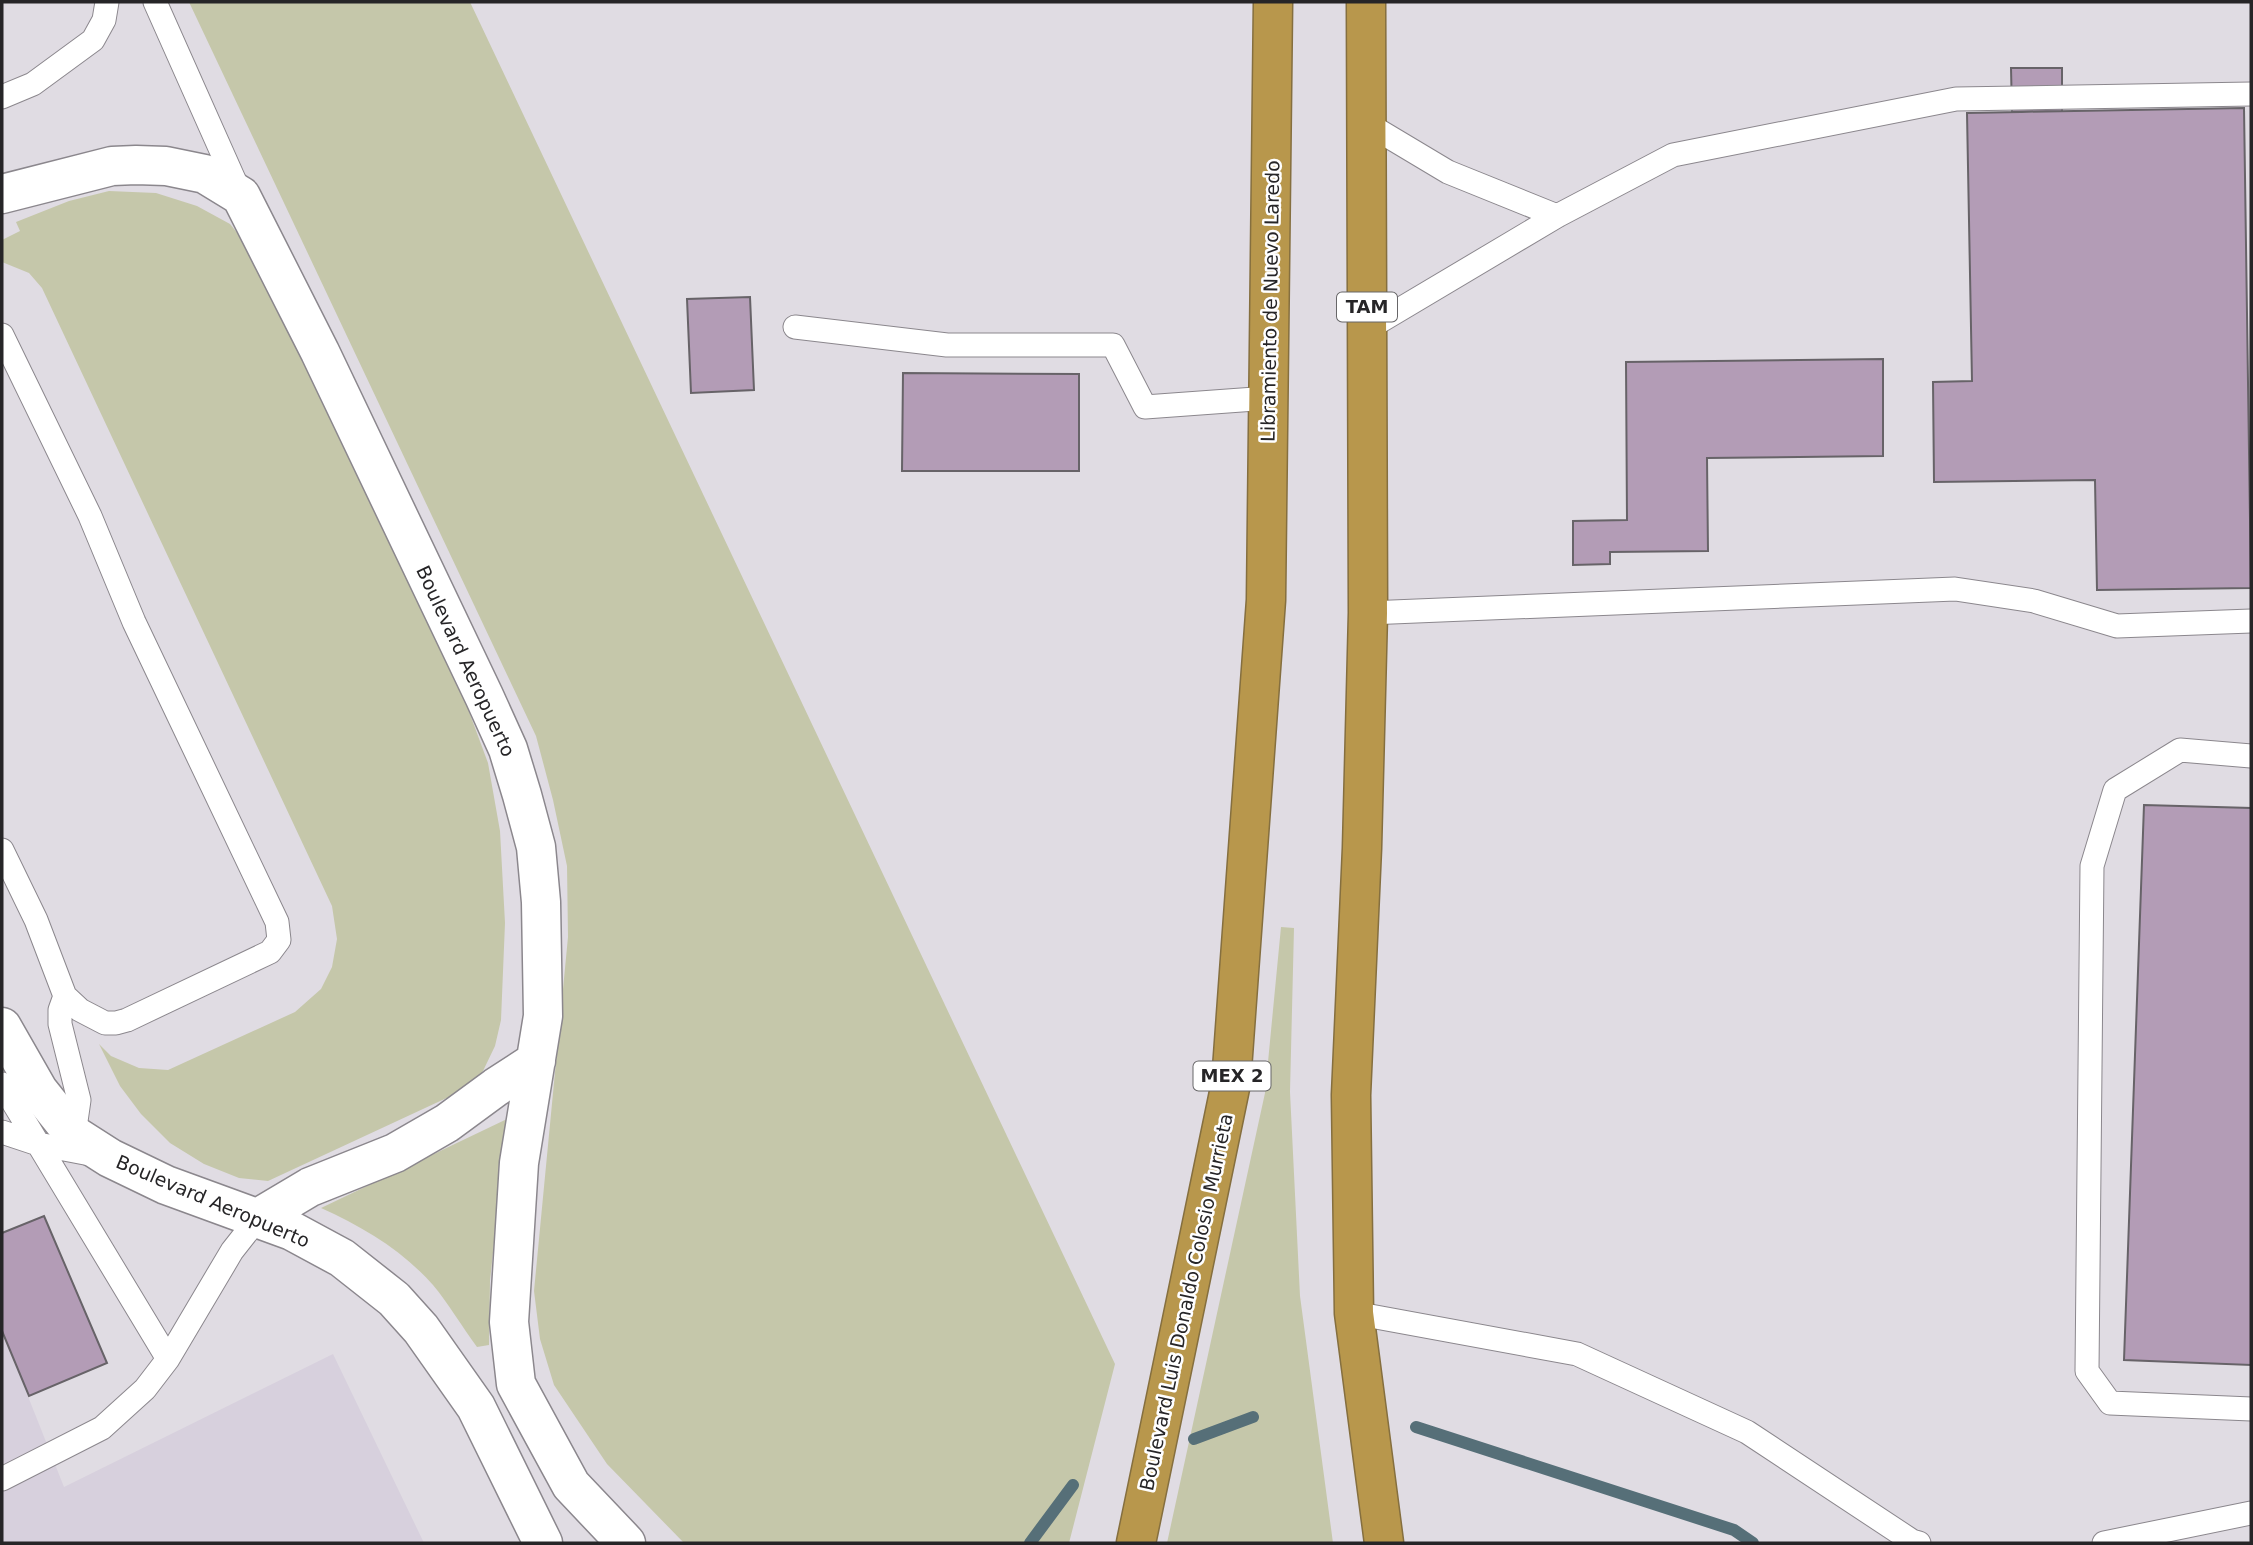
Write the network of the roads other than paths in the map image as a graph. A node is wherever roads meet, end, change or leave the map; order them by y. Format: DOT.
graph roads {
  1 [pos="107,2"];
  2 [pos="155,2"];
  3 [pos="1273,2"];
  4 [pos="1366,2"];
  5 [pos="2251,94"];
  6 [pos="2,97"];
  7 [pos="1366,123"];
  8 [pos="2,194"];
  9 [pos="241,196"];
  10 [pos="1557,216"];
  11 [pos="795,327"];
  12 [pos="1367,329"];
  13 [pos="2,335"];
  14 [pos="1269,398"];
  15 [pos="1266,600"];
  16 [pos="1368,613"];
  17 [pos="2251,621"];
  18 [pos="2251,756"];
  19 [pos="2,850"];
  20 [pos="65,996"];
  21 [pos="2,1027"];
  22 [pos="536,1062"];
  23 [pos="2,1084"];
  24 [pos="2,1132"];
  25 [pos="74,1135"];
  26 [pos="38,1144"];
  27 [pos="110,1158"];
  28 [pos="258,1218"];
  29 [pos="1354,1313"];
  30 [pos="168,1359"];
  31 [pos="2251,1409"];
  32 [pos="4,1474"];
  33 [pos="2251,1513"];
  34 [pos="543,1543"];
  35 [pos="626,1543"];
  36 [pos="1136,1543"];
  37 [pos="1384,1543"];
  38 [pos="1919,1543"];
  39 [pos="2104,1543"];
  1 -- 6 [label="lane"];
  2 -- 9 [label="lane"];
  3 -- 14 [label="highway, Libramiento de Nuevo Laredo"];
  4 -- 7 [label="highway, TAM"];
  5 -- 10 [label="lane"];
  7 -- 10 [label="lane"];
  7 -- 12 [label="highway, TAM"];
  8 -- 9 [label="street"];
  9 -- 22 [label="street, Boulevard Aeropuerto"];
  10 -- 12 [label="lane"];
  11 -- 14 [label="lane"];
  12 -- 16 [label="highway, TAM"];
  13 -- 20 [label="lane"];
  14 -- 15 [label="highway, Libramiento de Nuevo Laredo"];
  15 -- 36 [label="highway, Boulevard Luis Donaldo Colosio Murrieta / MEX 2"];
  16 -- 17 [label="lane"];
  16 -- 29 [label="highway"];
  18 -- 31 [label="lane"];
  19 -- 20 [label="lane"];
  20 -- 25 [label="lane"];
  21 -- 25 [label="street, Boulevard Aeropuerto"];
  22 -- 28 [label="street"];
  22 -- 35 [label="street, Boulevard Aeropuerto"];
  23 -- 26 [label="lane"];
  24 -- 26 [label="lane"];
  25 -- 27 [label="street, Boulevard Aeropuerto"];
  26 -- 27 [label="lane"];
  26 -- 30 [label="lane"];
  27 -- 28 [label="street, Boulevard Aeropuerto"];
  28 -- 30 [label="lane"];
  28 -- 34 [label="street, Boulevard Aeropuerto"];
  29 -- 37 [label="highway"];
  29 -- 38 [label="lane"];
  30 -- 32 [label="lane"];
  33 -- 39 [label="lane"];
}
